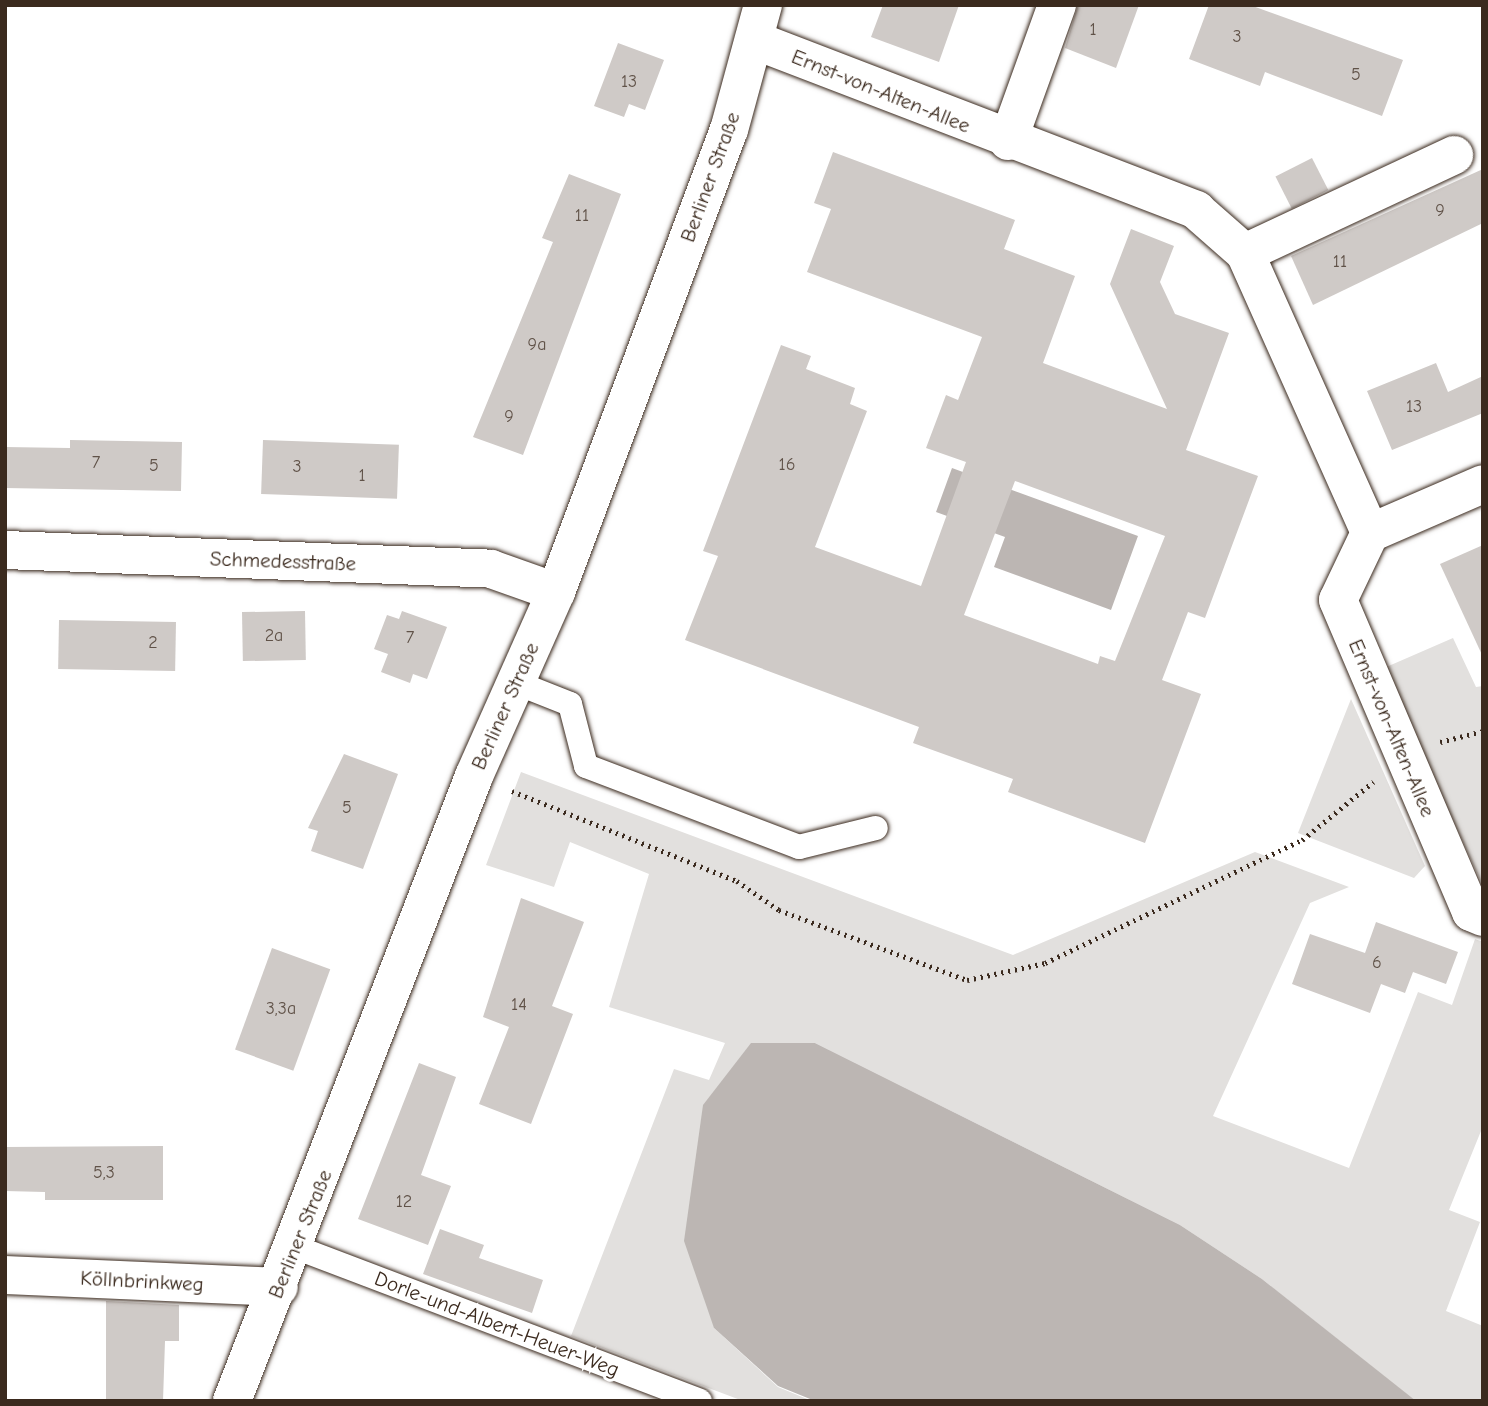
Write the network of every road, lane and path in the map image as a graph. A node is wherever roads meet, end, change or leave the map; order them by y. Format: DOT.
graph roads {
  1 [pos="1057,5"];
  2 [pos="758,23"];
  3 [pos="1008,141"];
  4 [pos="1454,155"];
  5 [pos="1245,253"];
  6 [pos="1483,484"];
  7 [pos="1370,533"];
  8 [pos="5,550"];
  9 [pos="556,592"];
  10 [pos="517,683"];
  11 [pos="1483,731"];
  12 [pos="1404,758"];
  13 [pos="474,776"];
  14 [pos="876,828"];
  15 [pos="1483,917"];
  16 [pos="295,1247"];
  17 [pos="5,1275"];
  18 [pos="279,1287"];
  19 [pos="232,1401"];
  20 [pos="700,1401"];
  1 -- 3 [label="street"];
  2 -- 3 [label="street, Ernst-von-Alten-Allee"];
  2 -- 9 [label="street, Berliner Straße"];
  3 -- 5 [label="street, Ernst-von-Alten-Allee"];
  4 -- 5 [label="street"];
  5 -- 7 [label="street, Ernst-von-Alten-Allee"];
  6 -- 7 [label="street"];
  7 -- 12 [label="street, Ernst-von-Alten-Allee"];
  8 -- 9 [label="street, Schmedesstraße"];
  9 -- 10 [label="street, Berliner Straße"];
  10 -- 13 [label="street, Berliner Straße"];
  10 -- 14 [label="lane"];
  11 -- 12 [label="path"];
  12 -- 13 [label="path"];
  12 -- 15 [label="street, Ernst-von-Alten-Allee"];
  13 -- 16 [label="street, Berliner Straße"];
  16 -- 18 [label="street, Berliner Straße"];
  16 -- 20 [label="lane, Dorle-und-Albert-Heuer-Weg"];
  17 -- 18 [label="street, Köllnbrinkweg"];
  18 -- 19 [label="street, Berliner Straße"];
}
